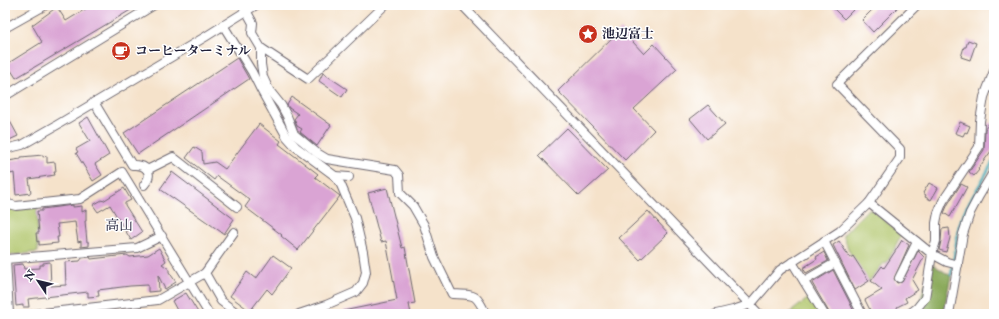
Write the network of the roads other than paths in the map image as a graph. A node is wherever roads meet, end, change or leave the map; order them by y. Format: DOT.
graph roads {
  1 [pos="46,5"];
  2 [pos="154,5"];
  3 [pos="256,5"];
  4 [pos="385,5"];
  5 [pos="462,5"];
  6 [pos="913,6"];
  7 [pos="244,8"];
  8 [pos="223,25"];
  9 [pos="5,28"];
  10 [pos="261,48"];
  11 [pos="994,71"];
  12 [pos="5,96"];
  13 [pos="94,102"];
  14 [pos="5,149"];
  15 [pos="148,170"];
  16 [pos="994,172"];
  17 [pos="335,176"];
  18 [pos="349,177"];
  19 [pos="144,185"];
  20 [pos="5,199"];
  21 [pos="869,203"];
  22 [pos="237,207"];
  23 [pos="234,232"];
  24 [pos="162,236"];
  25 [pos="824,241"];
  26 [pos="917,242"];
  27 [pos="932,254"];
  28 [pos="792,262"];
  29 [pos="835,262"];
  30 [pos="958,265"];
  31 [pos="205,272"];
  32 [pos="899,278"];
  33 [pos="804,281"];
  34 [pos="190,282"];
  35 [pos="751,304"];
  36 [pos="10,314"];
  37 [pos="34,314"];
  38 [pos="38,314"];
  39 [pos="209,314"];
  40 [pos="238,314"];
  41 [pos="299,314"];
  42 [pos="486,314"];
  43 [pos="716,314"];
  44 [pos="760,314"];
  45 [pos="824,314"];
  46 [pos="862,314"];
  47 [pos="909,314"];
  48 [pos="949,314"];
  1 -- 9 [label="street"];
  2 -- 12 [label="street"];
  3 -- 7 [label="street"];
  4 -- 10 [label="street"];
  5 -- 35 [label="street"];
  6 -- 21 [label="street"];
  7 -- 8 [label="street"];
  7 -- 10 [label="street"];
  8 -- 13 [label="street"];
  8 -- 17 [label="street"];
  10 -- 42 [label="street"];
  11 -- 27 [label="street"];
  13 -- 14 [label="street"];
  13 -- 15 [label="street"];
  15 -- 19 [label="street"];
  15 -- 22 [label="street"];
  16 -- 30 [label="street"];
  17 -- 18 [label="street"];
  17 -- 41 [label="street"];
  20 -- 24 [label="street"];
  21 -- 25 [label="street"];
  21 -- 26 [label="street"];
  23 -- 31 [label="street"];
  24 -- 34 [label="street"];
  24 -- 36 [label="street"];
  25 -- 28 [label="street"];
  25 -- 29 [label="street"];
  26 -- 27 [label="street"];
  26 -- 32 [label="street"];
  27 -- 30 [label="street"];
  27 -- 47 [label="street"];
  28 -- 33 [label="street"];
  28 -- 35 [label="street"];
  29 -- 33 [label="street"];
  29 -- 46 [label="street"];
  30 -- 48 [label="street"];
  31 -- 34 [label="street"];
  31 -- 40 [label="street"];
  33 -- 45 [label="street"];
  34 -- 38 [label="street"];
  34 -- 39 [label="street"];
  35 -- 43 [label="street"];
  35 -- 44 [label="street"];
  37 -- 38 [label="street"];
}
